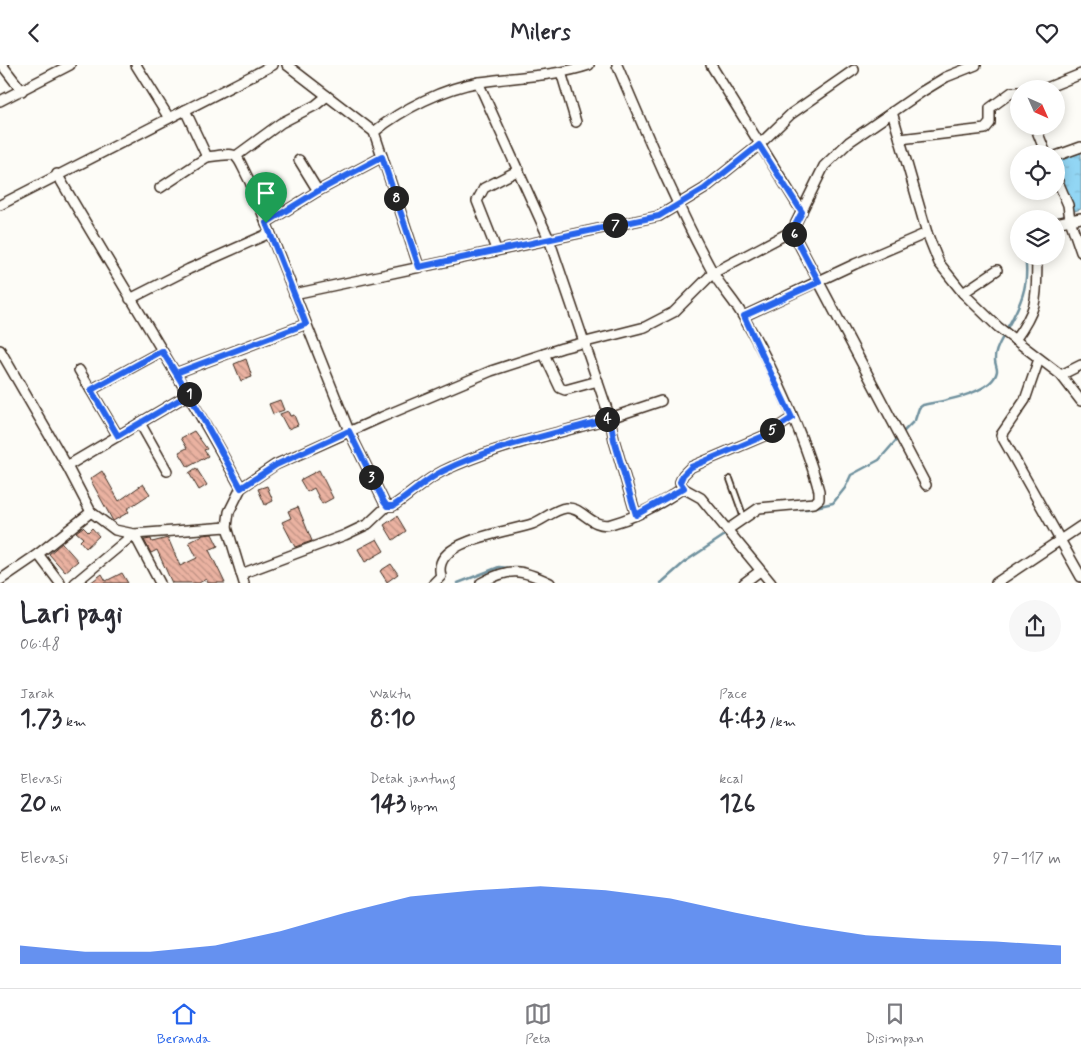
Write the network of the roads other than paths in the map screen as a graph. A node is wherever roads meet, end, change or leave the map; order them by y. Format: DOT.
graph roads {
  1 [pos="2,65"];
  2 [pos="70,65"];
  3 [pos="136,65"];
  4 [pos="273,65"];
  5 [pos="287,65"];
  6 [pos="589,65"];
  7 [pos="618,65"];
  8 [pos="711,65"];
  9 [pos="976,65"];
  10 [pos="854,69"];
  11 [pos="561,72"];
  12 [pos="1081,74"];
  13 [pos="1065,80"];
  14 [pos="478,82"];
  15 [pos="22,91"];
  16 [pos="1010,94"];
  17 [pos="327,96"];
  18 [pos="0,101"];
  19 [pos="185,110"];
  20 [pos="892,112"];
  21 [pos="169,118"];
  22 [pos="576,123"];
  23 [pos="374,132"];
  24 [pos="900,139"];
  25 [pos="759,145"];
  26 [pos="1081,147"];
  27 [pos="1065,153"];
  28 [pos="236,156"];
  29 [pos="207,157"];
  30 [pos="382,157"];
  31 [pos="299,160"];
  32 [pos="519,170"];
  33 [pos="57,174"];
  34 [pos="160,188"];
  35 [pos="318,191"];
  36 [pos="1065,198"];
  37 [pos="679,204"];
  38 [pos="0,205"];
  39 [pos="802,212"];
  40 [pos="1081,218"];
  41 [pos="1070,220"];
  42 [pos="1065,221"];
  43 [pos="266,223"];
  44 [pos="792,231"];
  45 [pos="270,233"];
  46 [pos="927,233"];
  47 [pos="549,239"];
  48 [pos="496,249"];
  49 [pos="1081,252"];
  50 [pos="1037,265"];
  51 [pos="419,267"];
  52 [pos="998,270"];
  53 [pos="713,273"];
  54 [pos="819,282"];
  55 [pos="963,293"];
  56 [pos="294,294"];
  57 [pos="130,299"];
  58 [pos="744,316"];
  59 [pos="306,324"];
  60 [pos="1009,336"];
  61 [pos="584,342"];
  62 [pos="0,350"];
  63 [pos="162,351"];
  64 [pos="544,354"];
  65 [pos="1039,359"];
  66 [pos="1081,365"];
  67 [pos="4,366"];
  68 [pos="79,370"];
  69 [pos="176,373"];
  70 [pos="1061,375"];
  71 [pos="598,381"];
  72 [pos="91,390"];
  73 [pos="189,394"];
  74 [pos="661,401"];
  75 [pos="1081,401"];
  76 [pos="610,418"];
  77 [pos="792,418"];
  78 [pos="140,423"];
  79 [pos="349,431"];
  80 [pos="118,436"];
  81 [pos="67,466"];
  82 [pos="167,471"];
  83 [pos="730,479"];
  84 [pos="926,485"];
  85 [pos="241,488"];
  86 [pos="684,488"];
  87 [pos="387,506"];
  88 [pos="91,512"];
  89 [pos="636,515"];
  90 [pos="744,518"];
  91 [pos="226,527"];
  92 [pos="1081,527"];
  93 [pos="726,529"];
  94 [pos="134,534"];
  95 [pos="1061,539"];
  96 [pos="38,554"];
  97 [pos="760,571"];
  98 [pos="1081,577"];
  99 [pos="0,579"];
  100 [pos="444,579"];
  101 [pos="243,581"];
  102 [pos="60,583"];
  103 [pos="75,583"];
  104 [pos="160,583"];
  105 [pos="434,583"];
  106 [pos="481,583"];
  107 [pos="550,583"];
  108 [pos="744,583"];
  109 [pos="771,583"];
  110 [pos="996,583"];
  1 -- 15 [label="street"];
  2 -- 15 [label="street"];
  3 -- 21 [label="street"];
  4 -- 19 [label="street"];
  5 -- 17 [label="street"];
  6 -- 11 [label="street"];
  7 -- 37 [label="street"];
  8 -- 25 [label="street"];
  9 -- 20 [label="street"];
  10 -- 25 [label="street"];
  11 -- 14 [label="street"];
  11 -- 22 [label="street"];
  12 -- 13 [label="street"];
  14 -- 23 [label="street"];
  14 -- 32 [label="street"];
  15 -- 18 [label="street"];
  16 -- 24 [label="street"];
  17 -- 23 [label="street"];
  17 -- 28 [label="street"];
  19 -- 21 [label="street"];
  19 -- 29 [label="street"];
  20 -- 24 [label="street"];
  20 -- 39 [label="street"];
  21 -- 33 [label="street"];
  23 -- 30 [label="street"];
  24 -- 46 [label="street"];
  25 -- 37 [label="street"];
  25 -- 39 [label="street"];
  26 -- 27 [label="street"];
  28 -- 29 [label="street"];
  28 -- 43 [label="street"];
  29 -- 34 [label="street"];
  30 -- 35 [label="street"];
  30 -- 51 [label="street"];
  31 -- 35 [label="street"];
  32 -- 47 [label="street"];
  32 -- 48 [label="street"];
  33 -- 38 [label="street"];
  33 -- 57 [label="street"];
  35 -- 43 [label="street"];
  36 -- 41 [label="street"];
  37 -- 47 [label="street"];
  37 -- 53 [label="street"];
  39 -- 44 [label="street"];
  40 -- 41 [label="street"];
  41 -- 42 [label="street"];
  41 -- 49 [label="street"];
  43 -- 45 [label="street"];
  44 -- 53 [label="street"];
  44 -- 54 [label="street"];
  45 -- 56 [label="street"];
  45 -- 57 [label="street"];
  46 -- 54 [label="street"];
  46 -- 55 [label="street"];
  47 -- 48 [label="street"];
  47 -- 61 [label="street"];
  48 -- 51 [label="street"];
  50 -- 60 [label="street"];
  51 -- 56 [label="street"];
  52 -- 55 [label="street"];
  53 -- 58 [label="street"];
  53 -- 61 [label="street"];
  54 -- 58 [label="street"];
  54 -- 84 [label="street"];
  55 -- 60 [label="street"];
  56 -- 59 [label="street"];
  57 -- 63 [label="street"];
  58 -- 77 [label="street"];
  59 -- 69 [label="street"];
  59 -- 79 [label="street"];
  60 -- 65 [label="street"];
  61 -- 64 [label="street"];
  61 -- 71 [label="street"];
  62 -- 67 [label="street"];
  63 -- 69 [label="street"];
  63 -- 72 [label="street"];
  64 -- 71 [label="street"];
  64 -- 79 [label="street"];
  65 -- 70 [label="street"];
  65 -- 95 [label="street"];
  66 -- 70 [label="street"];
  67 -- 81 [label="street"];
  68 -- 72 [label="street"];
  69 -- 73 [label="street"];
  70 -- 75 [label="street"];
  71 -- 76 [label="street"];
  72 -- 80 [label="street"];
  73 -- 78 [label="street"];
  73 -- 85 [label="street"];
  74 -- 76 [label="street"];
  76 -- 87 [label="street"];
  76 -- 89 [label="street"];
  77 -- 86 [label="street"];
  77 -- 90 [label="street"];
  78 -- 80 [label="street"];
  78 -- 82 [label="street"];
  79 -- 85 [label="street"];
  79 -- 87 [label="street"];
  80 -- 81 [label="street"];
  81 -- 88 [label="street"];
  83 -- 90 [label="lane"];
  85 -- 91 [label="street"];
  86 -- 89 [label="street"];
  86 -- 93 [label="street"];
  87 -- 101 [label="street"];
  88 -- 94 [label="street"];
  88 -- 96 [label="street"];
  89 -- 100 [label="street"];
  90 -- 93 [label="street"];
  91 -- 94 [label="street"];
  91 -- 101 [label="street"];
  92 -- 95 [label="street"];
  93 -- 97 [label="street"];
  94 -- 103 [label="street"];
  94 -- 104 [label="street"];
  95 -- 98 [label="street"];
  95 -- 110 [label="street"];
  96 -- 99 [label="street"];
  96 -- 102 [label="street"];
  97 -- 108 [label="street"];
  97 -- 109 [label="street"];
  100 -- 105 [label="street"];
  106 -- 107 [label="street"];
}
